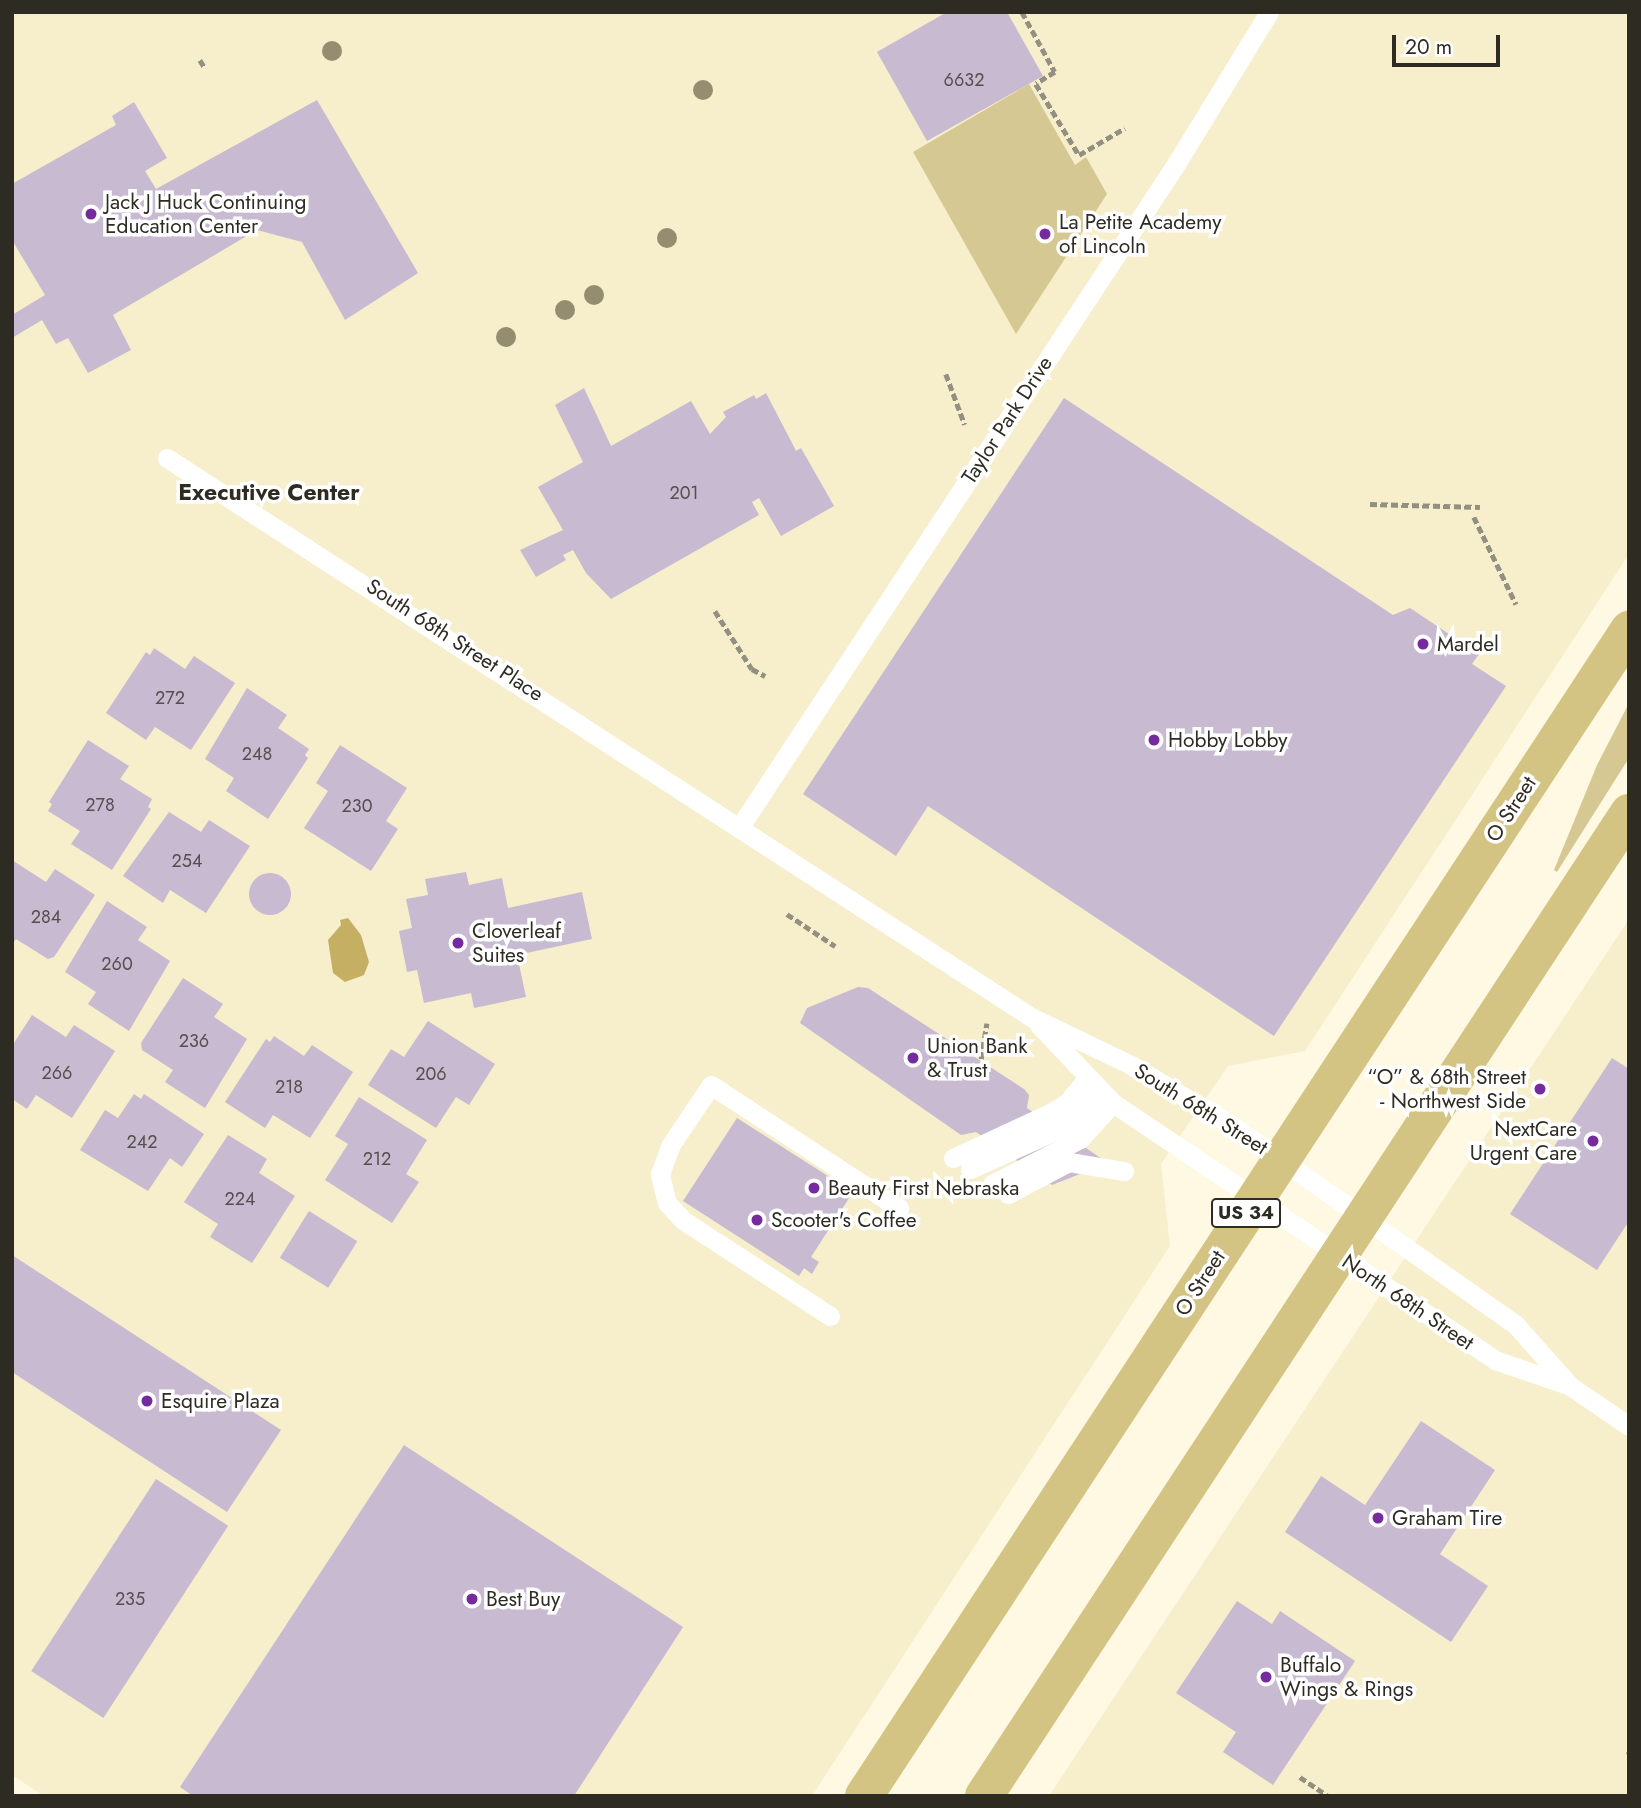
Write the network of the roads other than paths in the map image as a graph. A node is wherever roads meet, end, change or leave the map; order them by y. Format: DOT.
graph roads {
  1 [pos="1269,12"];
  2 [pos="167,458"];
  3 [pos="1629,630"];
  4 [pos="1629,813"];
  5 [pos="741,825"];
  6 [pos="1031,1017"];
  7 [pos="1100,1091"];
  8 [pos="953,1157"];
  9 [pos="1281,1160"];
  10 [pos="970,1169"];
  11 [pos="1124,1171"];
  12 [pos="1255,1200"];
  13 [pos="899,1208"];
  14 [pos="1362,1217"];
  15 [pos="1337,1254"];
  16 [pos="830,1316"];
  17 [pos="1570,1386"];
  18 [pos="1629,1426"];
  19 [pos="863,1796"];
  20 [pos="984,1796"];
  1 -- 5 [label="lane, Taylor Park Drive"];
  2 -- 5 [label="lane, South 68th Street Place"];
  3 -- 9 [label="main road, O Street / US 34"];
  4 -- 14 [label="main road"];
  5 -- 6 [label="lane, South 68th Street"];
  6 -- 7 [label="lane, South 68th Street"];
  6 -- 9 [label="lane, South 68th Street"];
  7 -- 8 [label="lane"];
  7 -- 10 [label="lane"];
  7 -- 11 [label="lane"];
  7 -- 12 [label="lane, South 68th Street"];
  9 -- 12 [label="main road, O Street / US 34"];
  9 -- 14 [label="lane, South 68th Street"];
  12 -- 15 [label="lane, North 68th Street"];
  12 -- 19 [label="main road, O Street / US 34"];
  13 -- 16 [label="lane"];
  14 -- 15 [label="main road"];
  14 -- 17 [label="lane, North 68th Street"];
  15 -- 17 [label="lane, North 68th Street"];
  15 -- 20 [label="main road"];
  17 -- 18 [label="lane, North 68th Street"];
}
